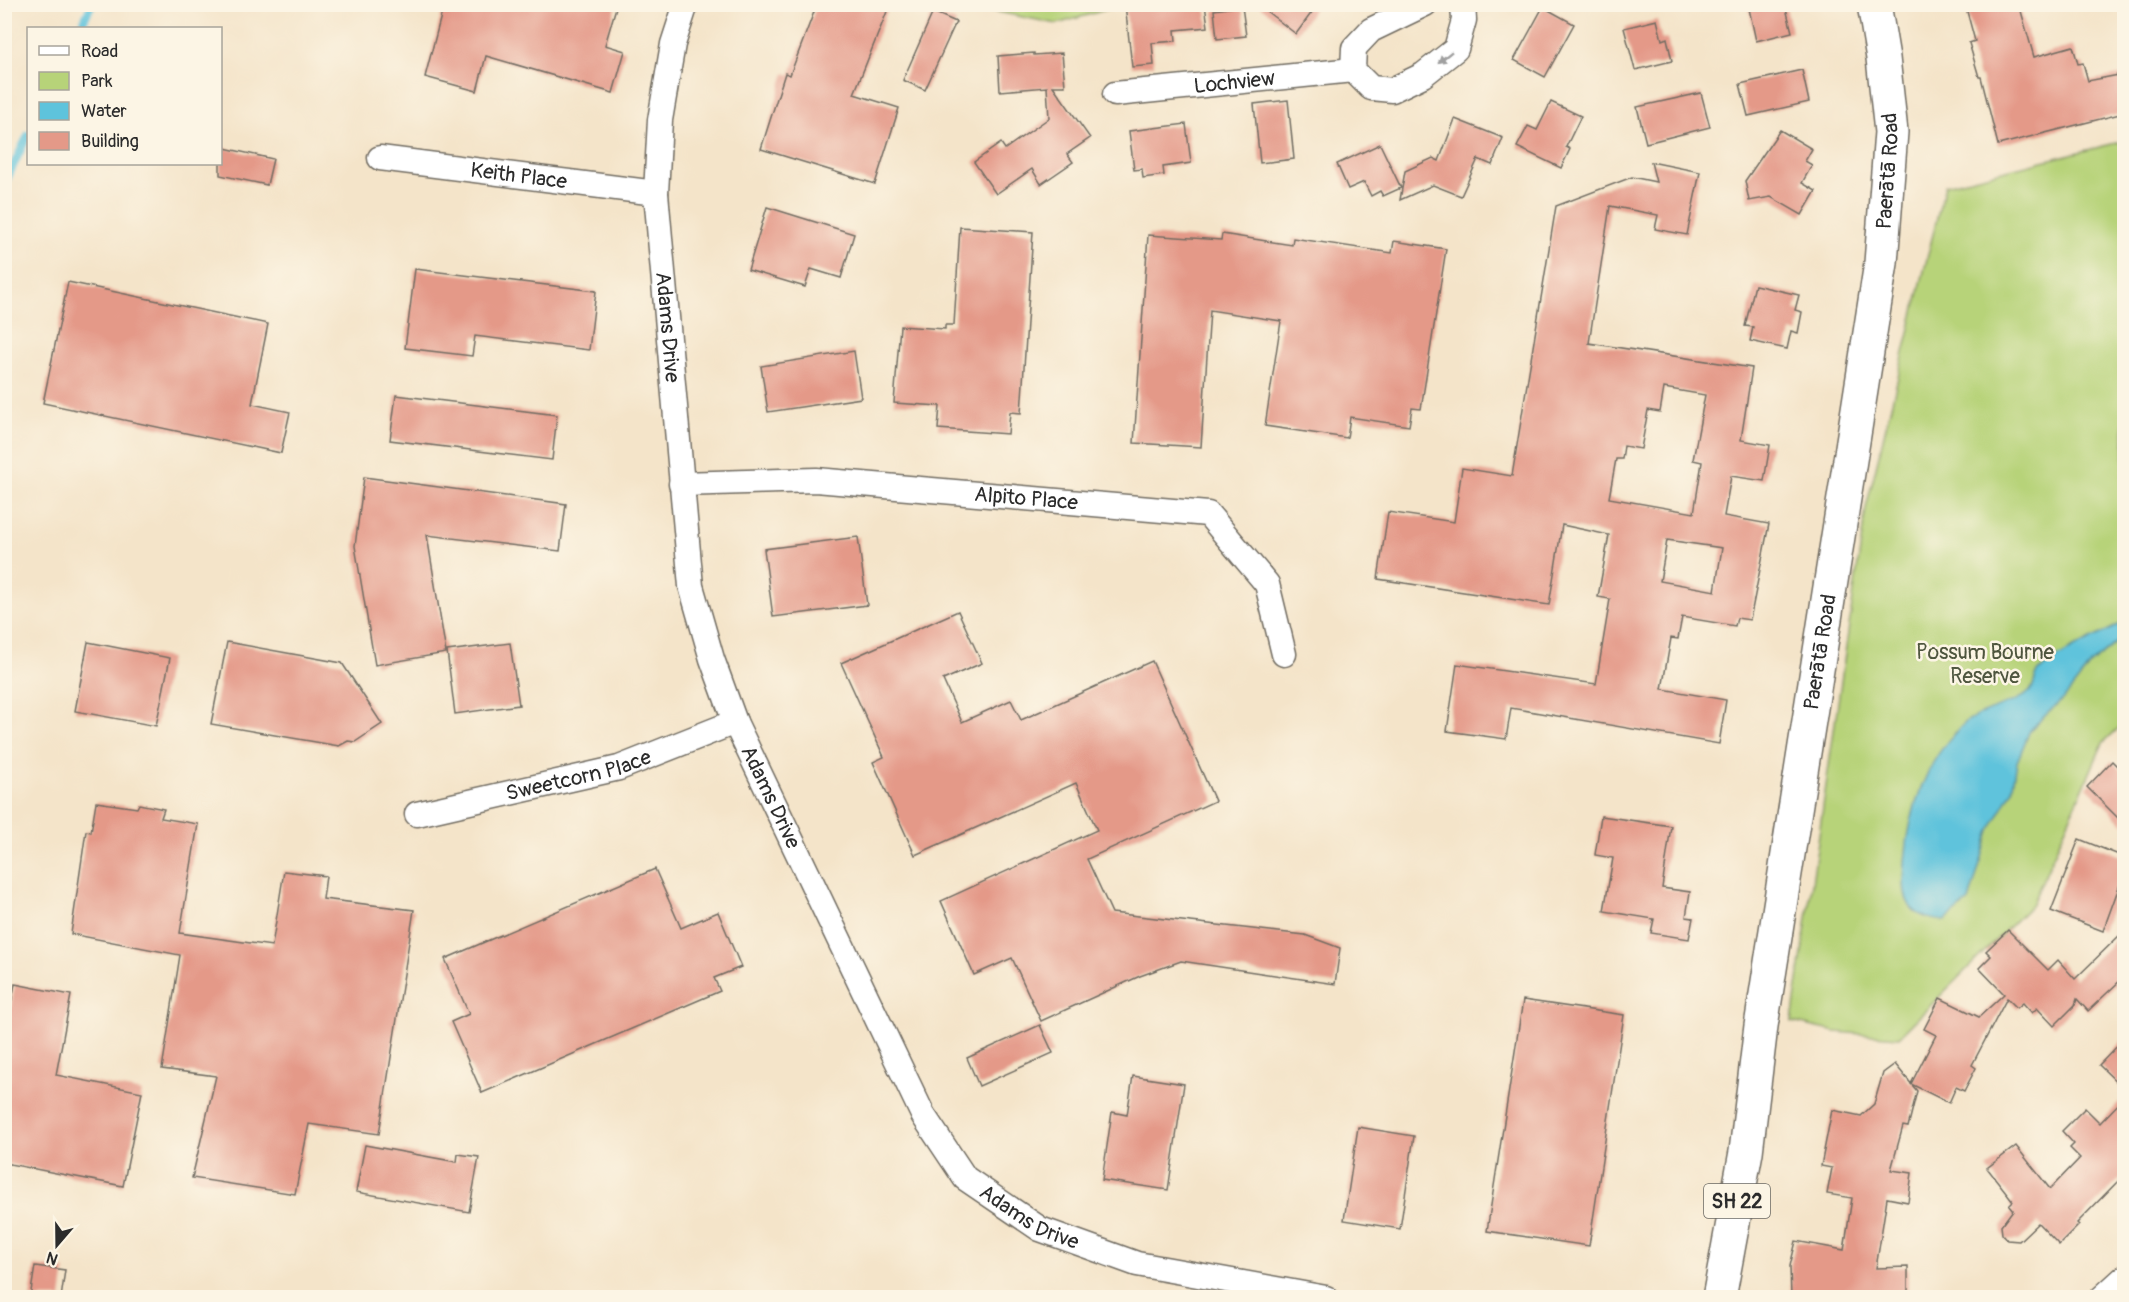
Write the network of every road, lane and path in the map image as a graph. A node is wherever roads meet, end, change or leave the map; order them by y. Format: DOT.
graph roads {
  1 [pos="686,4"];
  2 [pos="1425,4"];
  3 [pos="1463,4"];
  4 [pos="1874,4"];
  5 [pos="1353,70"];
  6 [pos="1115,94"];
  7 [pos="380,158"];
  8 [pos="656,193"];
  9 [pos="681,484"];
  10 [pos="1284,654"];
  11 [pos="735,722"];
  12 [pos="417,814"];
  13 [pos="2124,1278"];
  14 [pos="1326,1298"];
  15 [pos="1719,1298"];
  16 [pos="2102,1298"];
  1 -- 8 [label="street, Adams Drive"];
  2 -- 5 [label="street"];
  3 -- 5 [label="street, one-way"];
  4 -- 15 [label="main road, Paerātā Road / SH 22"];
  5 -- 6 [label="street, Lochview"];
  7 -- 8 [label="street, Keith Place"];
  8 -- 9 [label="street, Adams Drive"];
  9 -- 10 [label="street, Alpito Place"];
  9 -- 11 [label="street, Adams Drive"];
  11 -- 12 [label="street, Sweetcorn Place"];
  11 -- 14 [label="street, Adams Drive"];
  13 -- 16 [label="street"];
}
